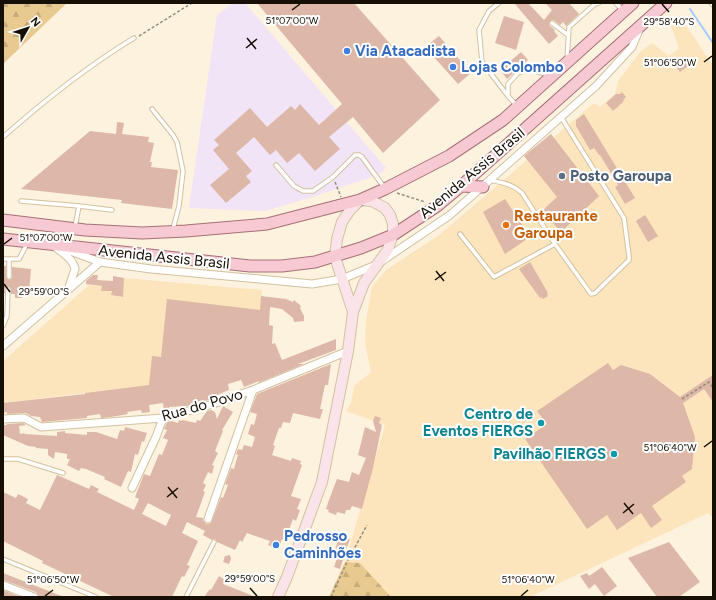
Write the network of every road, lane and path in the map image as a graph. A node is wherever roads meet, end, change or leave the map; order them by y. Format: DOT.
graph roads {
  1 [pos="192,3"];
  2 [pos="499,3"];
  3 [pos="600,3"];
  4 [pos="616,3"];
  5 [pos="633,3"];
  6 [pos="666,3"];
  7 [pos="711,3"];
  8 [pos="713,5"];
  9 [pos="623,12"];
  10 [pos="552,23"];
  11 [pos="642,24"];
  12 [pos="568,35"];
  13 [pos="134,38"];
  14 [pos="567,62"];
  15 [pos="552,76"];
  16 [pos="508,96"];
  17 [pos="517,107"];
  18 [pos="152,109"];
  19 [pos="561,117"];
  20 [pos="3,137"];
  21 [pos="276,165"];
  22 [pos="333,177"];
  23 [pos="487,184"];
  24 [pos="461,186"];
  25 [pos="385,189"];
  26 [pos="360,200"];
  27 [pos="21,201"];
  28 [pos="344,204"];
  29 [pos="79,206"];
  30 [pos="437,206"];
  31 [pos="112,210"];
  32 [pos="3,220"];
  33 [pos="75,228"];
  34 [pos="172,232"];
  35 [pos="460,234"];
  36 [pos="392,235"];
  37 [pos="3,240"];
  38 [pos="28,242"];
  39 [pos="51,244"];
  40 [pos="555,244"];
  41 [pos="335,257"];
  42 [pos="3,259"];
  43 [pos="9,260"];
  44 [pos="100,262"];
  45 [pos="376,265"];
  46 [pos="9,277"];
  47 [pos="342,279"];
  48 [pos="69,288"];
  49 [pos="8,289"];
  50 [pos="353,312"];
  51 [pos="3,326"];
  52 [pos="5,341"];
  53 [pos="348,351"];
  54 [pos="713,388"];
  55 [pos="253,390"];
  56 [pos="682,399"];
  57 [pos="163,418"];
  58 [pos="3,419"];
  59 [pos="3,459"];
  60 [pos="63,473"];
  61 [pos="132,488"];
  62 [pos="208,519"];
  63 [pos="367,525"];
  64 [pos="214,542"];
  65 [pos="3,559"];
  66 [pos="3,585"];
  67 [pos="34,597"];
  68 [pos="96,597"];
  69 [pos="186,597"];
  70 [pos="278,597"];
  71 [pos="331,597"];
  1 -- 13 [label="path"];
  2 -- 16 [label="lane"];
  3 -- 12 [label="lane"];
  4 -- 9 [label="lane"];
  5 -- 9 [label="main road, Avenida Assis Brasil"];
  6 -- 11 [label="main road, Avenida Assis Brasil"];
  7 -- 8 [label="lane"];
  9 -- 14 [label="main road, Avenida Assis Brasil"];
  10 -- 12 [label="lane"];
  11 -- 19 [label="street"];
  11 -- 24 [label="main road, Avenida Assis Brasil"];
  12 -- 14 [label="lane"];
  13 -- 20 [label="lane"];
  14 -- 15 [label="main road, Avenida Assis Brasil"];
  15 -- 16 [label="lane"];
  15 -- 17 [label="main road, Avenida Assis Brasil"];
  16 -- 17 [label="lane"];
  17 -- 25 [label="main road, Avenida Assis Brasil"];
  18 -- 34 [label="lane"];
  19 -- 23 [label="street"];
  19 -- 40 [label="lane"];
  21 -- 22 [label="lane"];
  22 -- 25 [label="lane"];
  22 -- 28 [label="path"];
  23 -- 24 [label="main road"];
  23 -- 40 [label="lane"];
  23 -- 45 [label="street"];
  24 -- 30 [label="main road, Avenida Assis Brasil"];
  25 -- 26 [label="main road, Avenida Assis Brasil"];
  25 -- 30 [label="path"];
  26 -- 28 [label="main road, Avenida Assis Brasil"];
  26 -- 36 [label="main road"];
  26 -- 41 [label="main road"];
  27 -- 29 [label="lane"];
  28 -- 34 [label="main road, Avenida Assis Brasil"];
  29 -- 31 [label="lane"];
  29 -- 33 [label="lane"];
  30 -- 36 [label="main road, Avenida Assis Brasil"];
  32 -- 33 [label="main road, Avenida Assis Brasil"];
  33 -- 34 [label="main road, Avenida Assis Brasil"];
  35 -- 40 [label="lane"];
  36 -- 41 [label="main road, Avenida Assis Brasil"];
  36 -- 45 [label="main road"];
  37 -- 38 [label="main road, Avenida Assis Brasil"];
  38 -- 39 [label="main road, Avenida Assis Brasil"];
  38 -- 43 [label="lane"];
  39 -- 41 [label="main road, Avenida Assis Brasil"];
  39 -- 44 [label="street"];
  39 -- 48 [label="street"];
  41 -- 47 [label="main road"];
  42 -- 43 [label="lane"];
  43 -- 46 [label="lane"];
  44 -- 47 [label="street"];
  44 -- 48 [label="street"];
  45 -- 47 [label="street"];
  45 -- 50 [label="main road"];
  47 -- 50 [label="main road"];
  48 -- 52 [label="street"];
  49 -- 51 [label="lane"];
  50 -- 53 [label="main road"];
  53 -- 55 [label="street, Rua do Povo"];
  53 -- 70 [label="main road"];
  54 -- 56 [label="path"];
  55 -- 57 [label="street, Rua do Povo"];
  55 -- 62 [label="street"];
  57 -- 58 [label="street, Rua do Povo"];
  57 -- 61 [label="street"];
  59 -- 60 [label="lane"];
  63 -- 71 [label="path"];
  64 -- 69 [label="lane"];
  65 -- 68 [label="lane"];
  66 -- 67 [label="street"];
}
